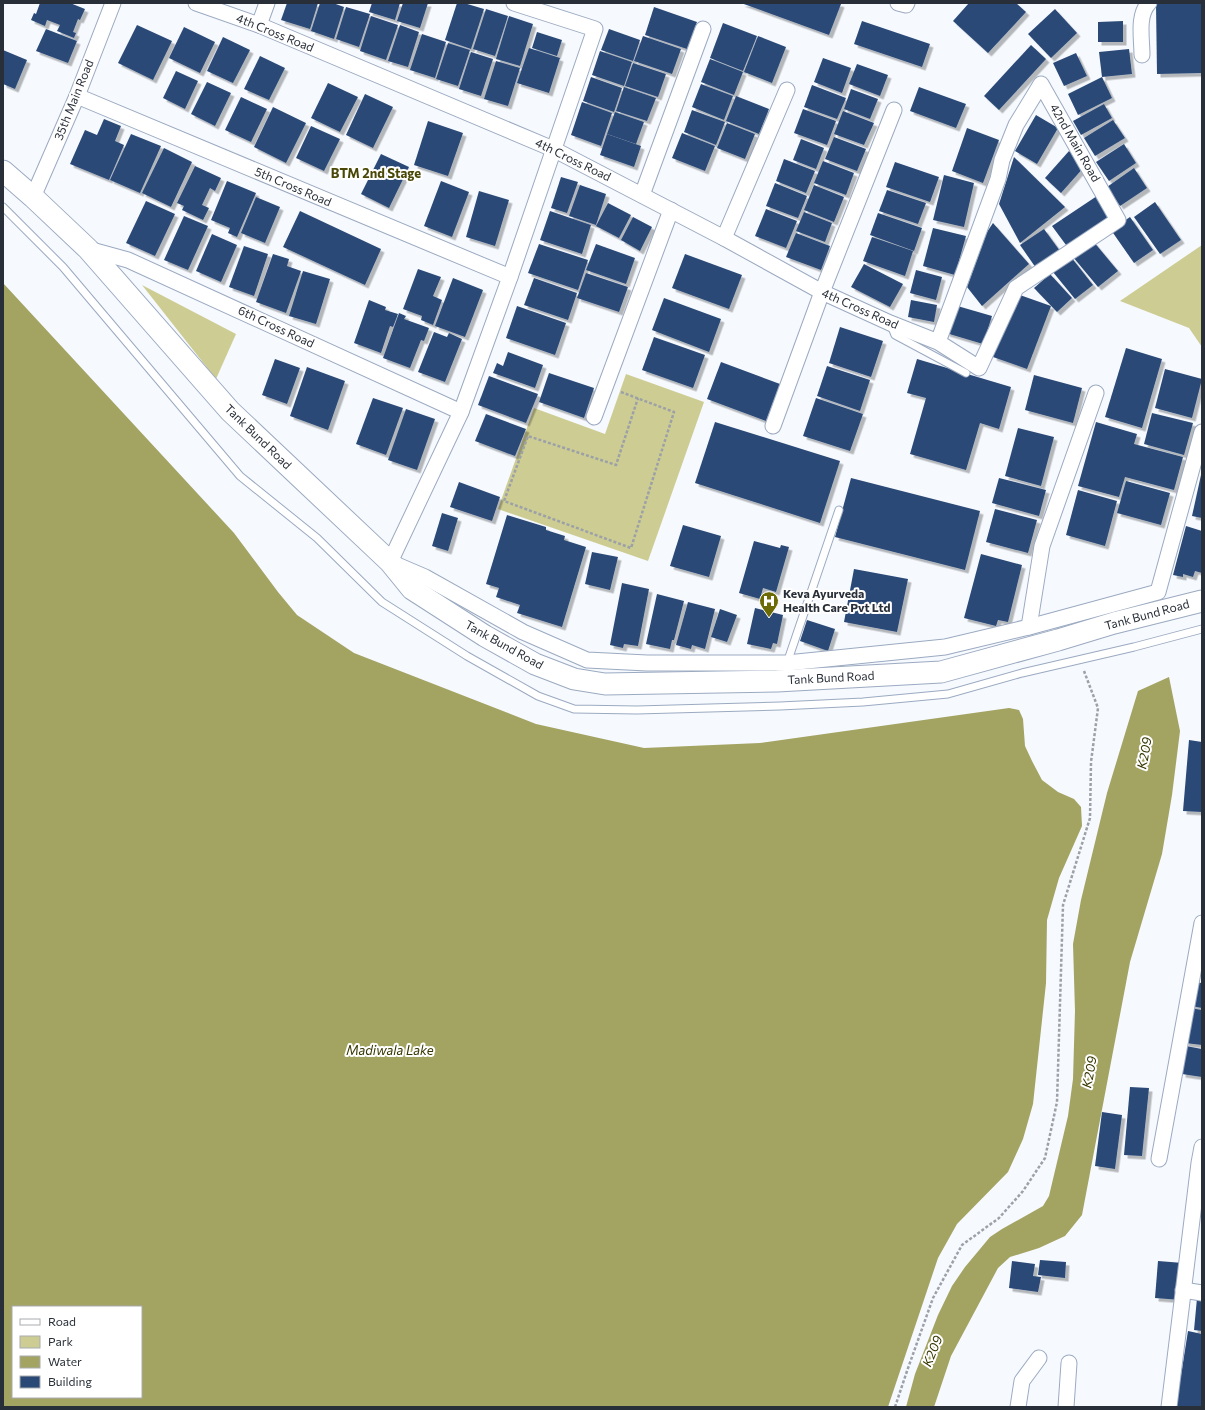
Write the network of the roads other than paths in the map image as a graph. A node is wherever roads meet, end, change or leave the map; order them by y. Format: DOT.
graph roads {
  1 [pos="113,3"];
  2 [pos="196,3"];
  3 [pos="267,3"];
  4 [pos="514,3"];
  5 [pos="898,3"];
  6 [pos="907,3"];
  7 [pos="1149,3"];
  8 [pos="259,25"];
  9 [pos="703,29"];
  10 [pos="1142,55"];
  11 [pos="787,90"];
  12 [pos="77,96"];
  13 [pos="894,110"];
  14 [pos="553,149"];
  15 [pos="3,171"];
  16 [pos="642,195"];
  17 [pos="33,197"];
  18 [pos="3,207"];
  19 [pos="671,210"];
  20 [pos="724,238"];
  21 [pos="88,249"];
  22 [pos="510,277"];
  23 [pos="822,292"];
  24 [pos="890,323"];
  25 [pos="938,342"];
  26 [pos="966,373"];
  27 [pos="1096,393"];
  28 [pos="461,412"];
  29 [pos="594,417"];
  30 [pos="773,426"];
  31 [pos="1202,432"];
  32 [pos="839,510"];
  33 [pos="390,562"];
  34 [pos="1202,601"];
  35 [pos="1029,627"];
  36 [pos="1202,629"];
  37 [pos="787,663"];
  38 [pos="1202,924"];
  39 [pos="1202,1147"];
  40 [pos="1159,1159"];
  41 [pos="1200,1163"];
  42 [pos="1196,1231"];
  43 [pos="1183,1290"];
  44 [pos="1202,1293"];
  45 [pos="1040,1358"];
  46 [pos="1069,1363"];
  47 [pos="1018,1407"];
  48 [pos="1066,1407"];
  49 [pos="1169,1407"];
  1 -- 12 [label="street, 35th Main Road"];
  2 -- 8 [label="street, 4th Cross Road"];
  3 -- 8 [label="street"];
  4 -- 14 [label="street"];
  5 -- 6 [label="street"];
  7 -- 10 [label="street"];
  8 -- 14 [label="street, 4th Cross Road"];
  9 -- 16 [label="street"];
  11 -- 20 [label="street"];
  12 -- 17 [label="street, 35th Main Road"];
  12 -- 22 [label="street, 5th Cross Road"];
  13 -- 23 [label="street"];
  14 -- 16 [label="street, 4th Cross Road"];
  14 -- 22 [label="street"];
  15 -- 17 [label="main road, Tank Bund Road"];
  16 -- 19 [label="street, 4th Cross Road"];
  17 -- 21 [label="main road, Tank Bund Road"];
  18 -- 36 [label="lane"];
  19 -- 20 [label="street, 4th Cross Road"];
  19 -- 29 [label="street"];
  20 -- 23 [label="street, 4th Cross Road"];
  21 -- 28 [label="street, 6th Cross Road"];
  21 -- 33 [label="main road, Tank Bund Road"];
  22 -- 28 [label="street"];
  23 -- 24 [label="street, 4th Cross Road"];
  23 -- 30 [label="street"];
  24 -- 25 [label="street, 4th Cross Road"];
  24 -- 26 [label="lane"];
  25 -- 25 [label="street, 42nd Main Road"];
  27 -- 35 [label="street"];
  28 -- 33 [label="street"];
  31 -- 35 [label="street"];
  32 -- 37 [label="lane"];
  33 -- 34 [label="main road, Tank Bund Road"];
  33 -- 37 [label="street"];
  35 -- 37 [label="street"];
  38 -- 40 [label="street"];
  39 -- 41 [label="street"];
  41 -- 42 [label="street"];
  42 -- 43 [label="street"];
  43 -- 44 [label="street"];
  43 -- 49 [label="street"];
  45 -- 47 [label="street"];
  46 -- 48 [label="street"];
}
